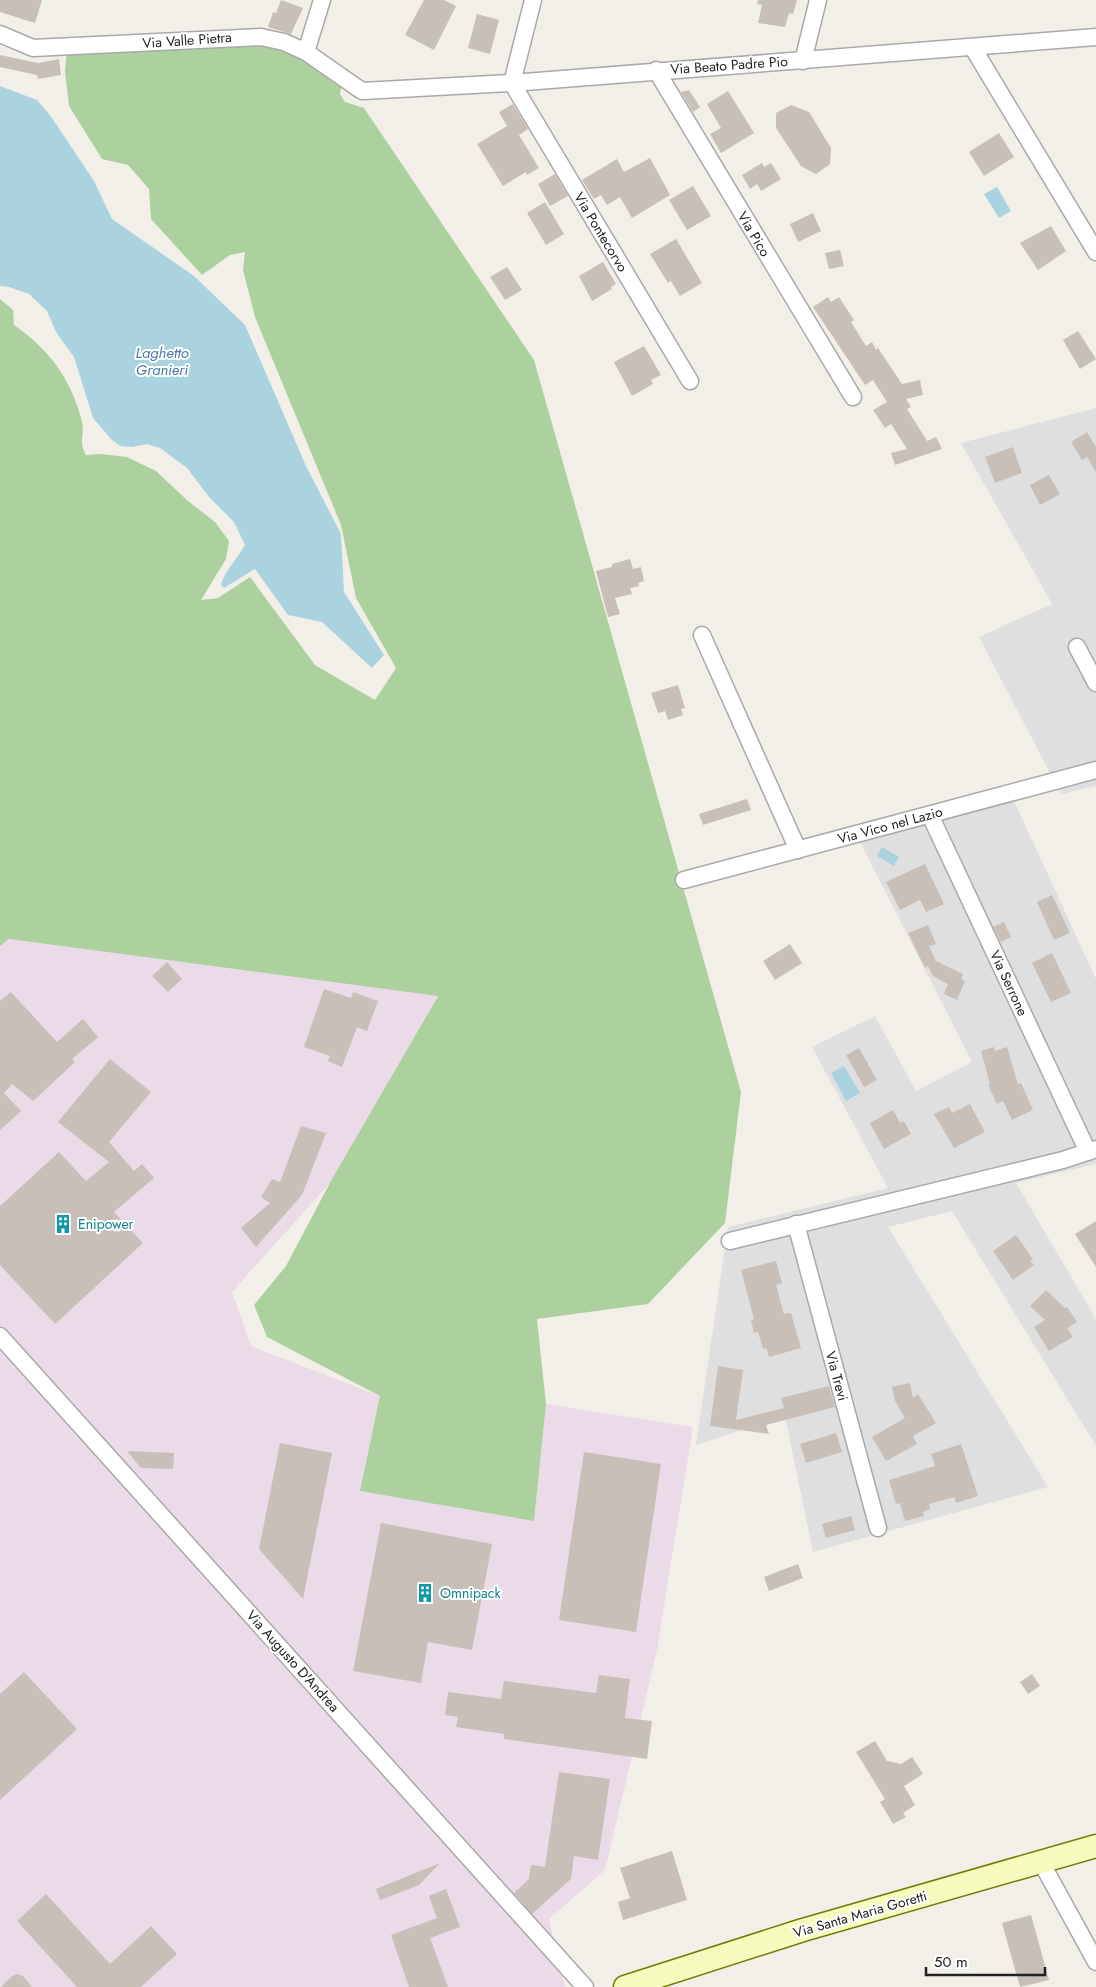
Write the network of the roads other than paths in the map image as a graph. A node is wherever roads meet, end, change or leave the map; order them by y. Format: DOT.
graph roads {
  1 [pos="322,0"];
  2 [pos="533,0"];
  3 [pos="818,0"];
  4 [pos="0,34"];
  5 [pos="1096,37"];
  6 [pos="973,48"];
  7 [pos="306,52"];
  8 [pos="804,60"];
  9 [pos="656,70"];
  10 [pos="512,83"];
  11 [pos="362,91"];
  12 [pos="1096,252"];
  13 [pos="690,381"];
  14 [pos="853,397"];
  15 [pos="702,635"];
  16 [pos="1077,648"];
  17 [pos="1096,683"];
  18 [pos="1096,770"];
  19 [pos="930,815"];
  20 [pos="798,850"];
  21 [pos="684,880"];
  22 [pos="1092,1151"];
  23 [pos="796,1224"];
  24 [pos="730,1241"];
  25 [pos="0,1336"];
  26 [pos="878,1528"];
  27 [pos="1096,1846"];
  28 [pos="1041,1862"];
  29 [pos="1096,1962"];
  30 [pos="585,1987"];
  31 [pos="625,1987"];
  1 -- 7 [label="street"];
  2 -- 10 [label="street"];
  3 -- 8 [label="street"];
  4 -- 7 [label="street, Via Valle Pietra"];
  5 -- 6 [label="street, Via Beato Padre Pio"];
  6 -- 8 [label="street, Via Beato Padre Pio"];
  6 -- 12 [label="street"];
  7 -- 11 [label="street, Via Valle Pietra"];
  8 -- 9 [label="street, Via Beato Padre Pio"];
  9 -- 10 [label="street, Via Beato Padre Pio"];
  9 -- 14 [label="street, Via Pico"];
  10 -- 11 [label="street, Via Beato Padre Pio"];
  10 -- 13 [label="street, Via Pontecorvo"];
  15 -- 20 [label="street"];
  16 -- 17 [label="street"];
  18 -- 19 [label="street, Via Vico nel Lazio"];
  19 -- 20 [label="street, Via Vico nel Lazio"];
  19 -- 22 [label="street, Via Serrone"];
  20 -- 21 [label="street, Via Vico nel Lazio"];
  22 -- 23 [label="street"];
  23 -- 24 [label="street"];
  23 -- 26 [label="street, Via Trevi"];
  25 -- 30 [label="street, Via Augusto D'Andrea"];
  27 -- 28 [label="main road, Via Santa Maria Goretti"];
  28 -- 29 [label="street"];
  28 -- 31 [label="main road, Via Santa Maria Goretti"];
}
